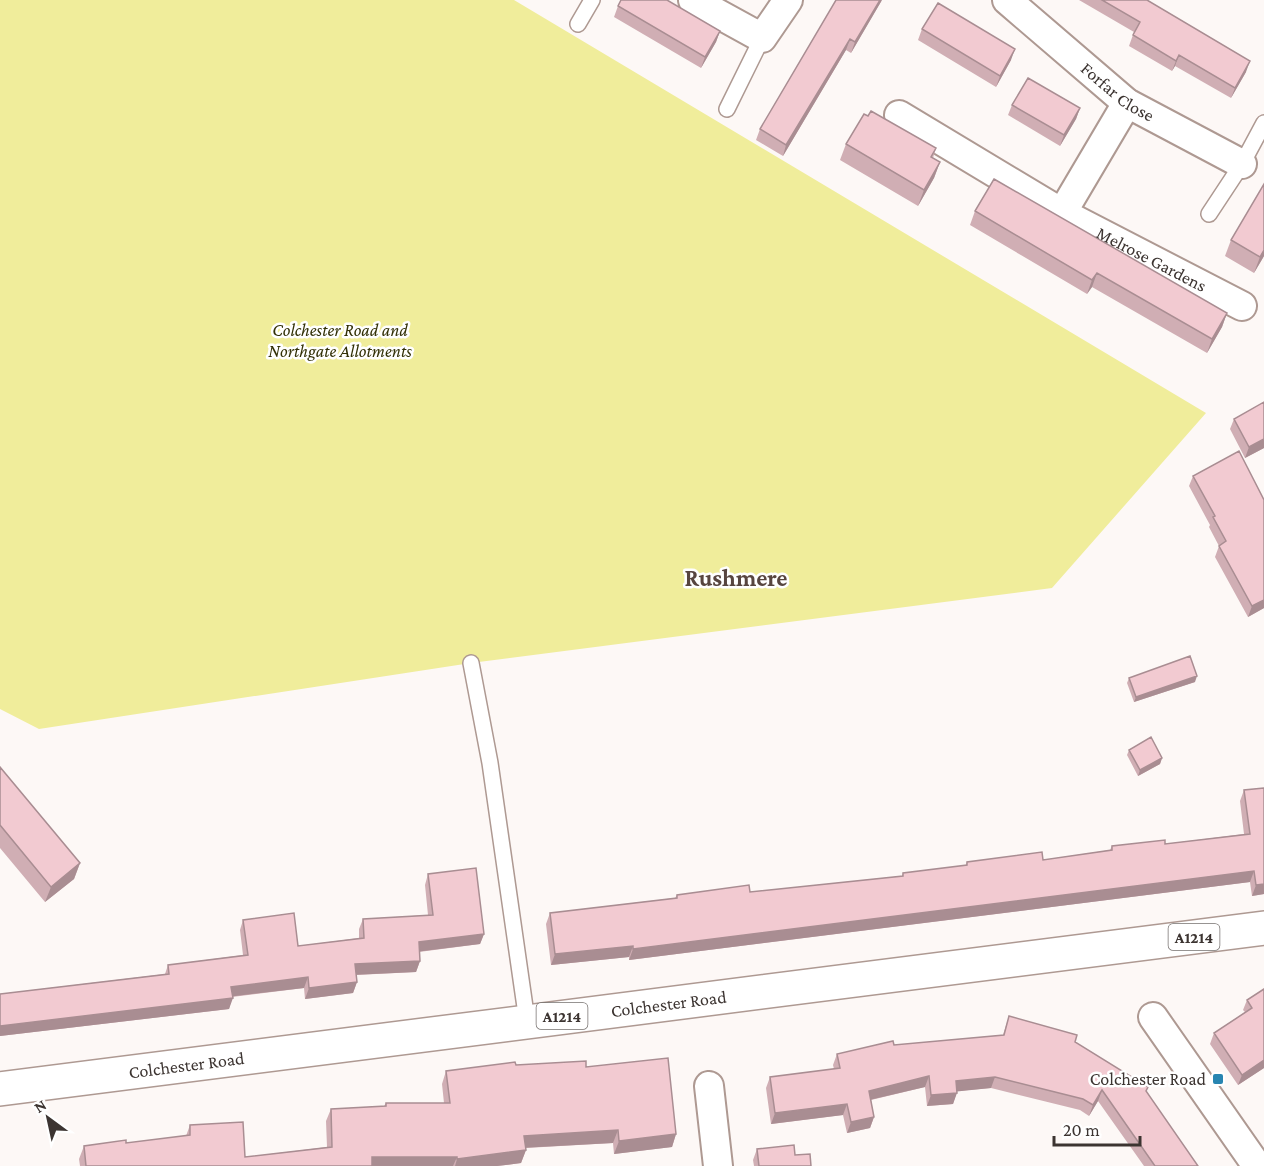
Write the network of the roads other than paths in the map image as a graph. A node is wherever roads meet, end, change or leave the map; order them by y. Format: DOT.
graph roads {
  1 [pos="592,0"];
  2 [pos="693,0"];
  3 [pos="788,0"];
  4 [pos="1007,0"];
  5 [pos="578,24"];
  6 [pos="762,38"];
  7 [pos="1127,104"];
  8 [pos="727,109"];
  9 [pos="899,115"];
  10 [pos="1264,123"];
  11 [pos="1242,164"];
  12 [pos="1062,213"];
  13 [pos="1209,214"];
  14 [pos="1242,306"];
  15 [pos="471,663"];
  16 [pos="1264,928"];
  17 [pos="1153,1017"];
  18 [pos="527,1021"];
  19 [pos="709,1086"];
  20 [pos="0,1089"];
  21 [pos="718,1166"];
  22 [pos="1257,1166"];
  1 -- 5 [label="lane"];
  2 -- 6 [label="street"];
  3 -- 6 [label="street"];
  4 -- 7 [label="street, Forfar Close"];
  6 -- 8 [label="lane"];
  7 -- 11 [label="street, Forfar Close"];
  7 -- 12 [label="street"];
  9 -- 12 [label="street, Melrose Gardens"];
  10 -- 11 [label="lane"];
  11 -- 13 [label="lane"];
  12 -- 14 [label="street, Melrose Gardens"];
  15 -- 18 [label="lane"];
  16 -- 18 [label="main road, Colchester Road / A1214"];
  17 -- 22 [label="street"];
  18 -- 20 [label="main road, Colchester Road / A1214"];
  19 -- 21 [label="street"];
}
